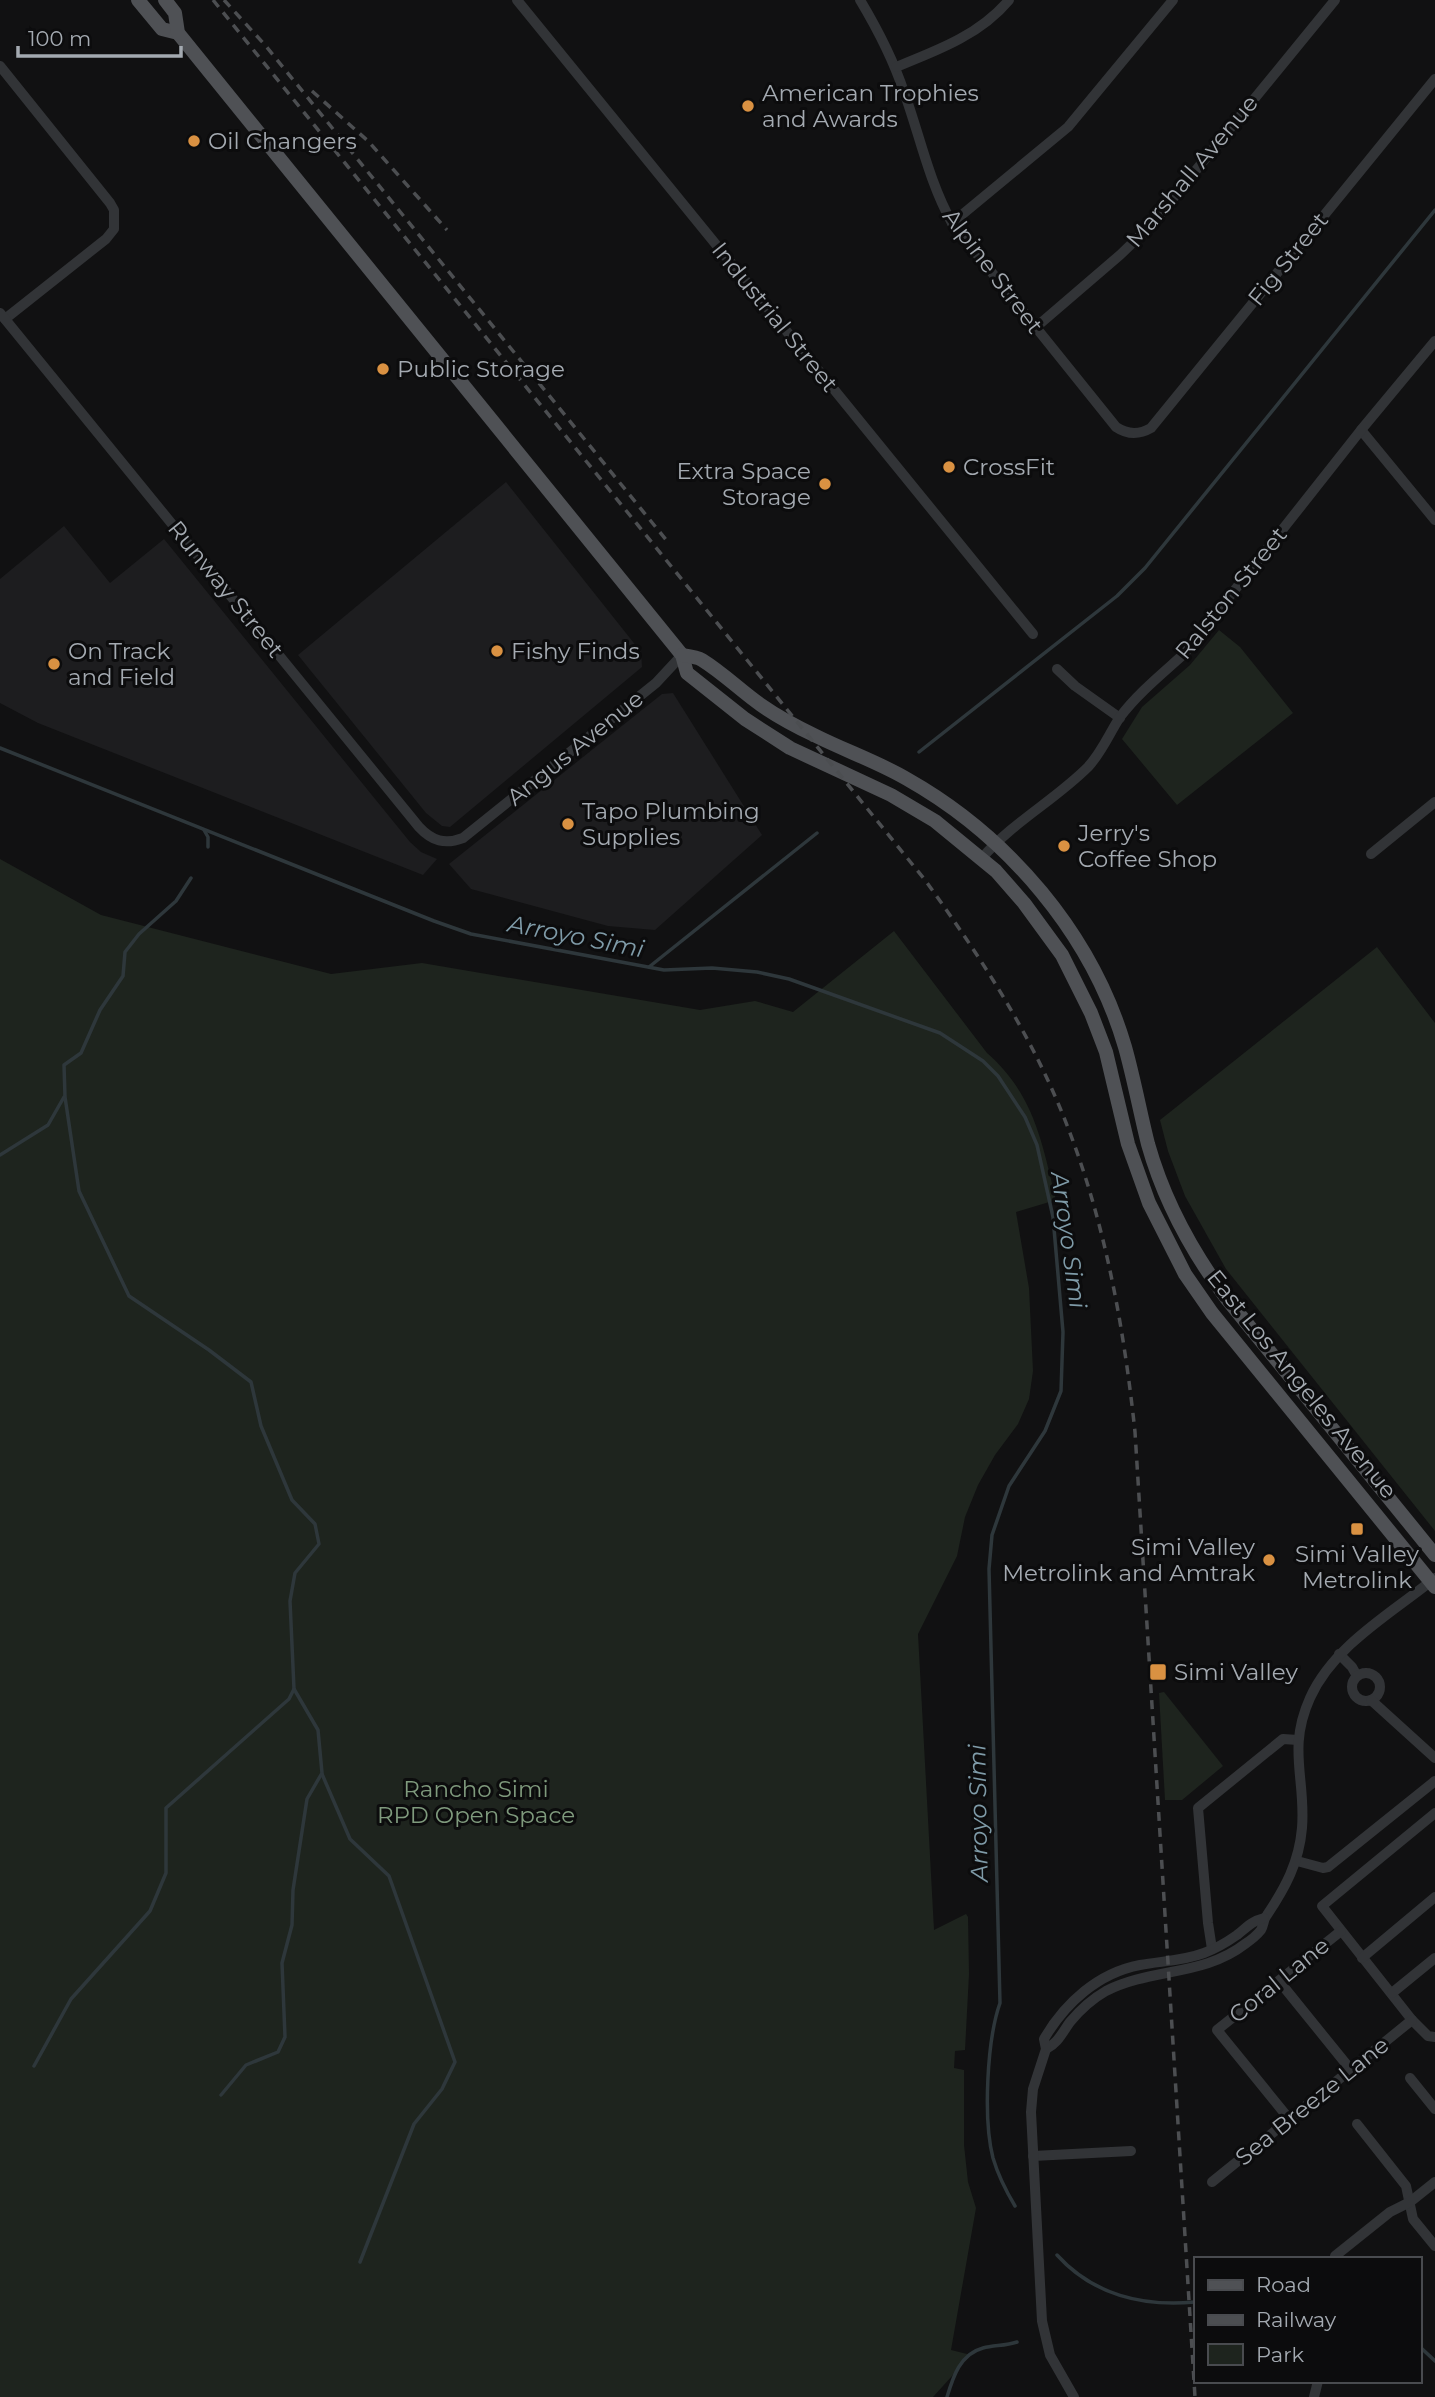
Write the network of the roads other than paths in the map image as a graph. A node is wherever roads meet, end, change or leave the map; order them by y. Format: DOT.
graph roads {
  1 [pos="138,0"];
  2 [pos="165,0"];
  3 [pos="517,0"];
  4 [pos="860,0"];
  5 [pos="1009,0"];
  6 [pos="1173,0"];
  7 [pos="1335,0"];
  8 [pos="178,33"];
  9 [pos="0,66"];
  10 [pos="895,67"];
  11 [pos="1435,79"];
  12 [pos="952,223"];
  13 [pos="3,316"];
  14 [pos="1035,328"];
  15 [pos="1435,341"];
  16 [pos="1361,430"];
  17 [pos="1136,433"];
  18 [pos="1435,520"];
  19 [pos="1033,634"];
  20 [pos="682,655"];
  21 [pos="1057,669"];
  22 [pos="1120,718"];
  23 [pos="1435,802"];
  24 [pos="463,838"];
  25 [pos="996,842"];
  26 [pos="1371,854"];
  27 [pos="982,858"];
  28 [pos="1435,1555"];
  29 [pos="1434,1582"];
  30 [pos="1339,1654"];
  31 [pos="1357,1676"];
  32 [pos="1371,1700"];
  33 [pos="1298,1740"];
  34 [pos="1435,1758"];
  35 [pos="1435,1781"];
  36 [pos="1435,1813"];
  37 [pos="1297,1861"];
  38 [pos="1435,1897"];
  39 [pos="1264,1918"];
  40 [pos="1341,1931"];
  41 [pos="1212,1949"];
  42 [pos="1362,1958"];
  43 [pos="1435,1958"];
  44 [pos="1279,1980"];
  45 [pos="1392,1993"];
  46 [pos="1412,2020"];
  47 [pos="1435,2037"];
  48 [pos="1046,2049"];
  49 [pos="1351,2070"];
  50 [pos="1410,2078"];
  51 [pos="1435,2109"];
  52 [pos="1290,2120"];
  53 [pos="1357,2124"];
  54 [pos="1131,2151"];
  55 [pos="1033,2157"];
  56 [pos="1212,2182"];
  57 [pos="1435,2182"];
  58 [pos="1410,2202"];
  59 [pos="1435,2246"];
  60 [pos="1335,2256"];
  61 [pos="1073,2397"];
  1 -- 8 [label="main road, East Los Angeles Avenue"];
  2 -- 8 [label="main road, East Los Angeles Avenue"];
  3 -- 19 [label="street, Industrial Street"];
  4 -- 10 [label="street, Alpine Street"];
  5 -- 10 [label="street"];
  6 -- 12 [label="street"];
  7 -- 14 [label="street, Marshall Avenue"];
  8 -- 20 [label="main road, East Los Angeles Avenue"];
  9 -- 13 [label="street"];
  10 -- 12 [label="street, Alpine Street"];
  11 -- 17 [label="street, Fig Street"];
  12 -- 14 [label="street, Alpine Street"];
  13 -- 24 [label="street, Runway Street"];
  14 -- 17 [label="street, Alpine Street"];
  15 -- 16 [label="street, Ralston Street"];
  16 -- 18 [label="street"];
  16 -- 22 [label="street, Ralston Street"];
  20 -- 24 [label="street, Angus Avenue"];
  20 -- 25 [label="main road, East Los Angeles Avenue"];
  20 -- 27 [label="main road, East Los Angeles Avenue"];
  21 -- 22 [label="street"];
  22 -- 25 [label="street, Ralston Street"];
  23 -- 26 [label="street"];
  25 -- 27 [label="street, Ralston Street"];
  25 -- 28 [label="main road, East Los Angeles Avenue"];
  27 -- 29 [label="main road, East Los Angeles Avenue"];
  29 -- 30 [label="street"];
  30 -- 31 [label="street"];
  30 -- 33 [label="street"];
  31 -- 32 [label="street"];
  31 -- 32 [label="street"];
  32 -- 34 [label="street"];
  33 -- 37 [label="street"];
  33 -- 41 [label="street"];
  35 -- 37 [label="street"];
  36 -- 40 [label="street"];
  37 -- 39 [label="street"];
  38 -- 42 [label="street"];
  39 -- 41 [label="street"];
  39 -- 48 [label="street"];
  40 -- 42 [label="street"];
  40 -- 44 [label="street, Coral Lane"];
  41 -- 48 [label="street"];
  42 -- 45 [label="street"];
  43 -- 45 [label="street"];
  44 -- 49 [label="street"];
  44 -- 52 [label="street, Coral Lane"];
  45 -- 46 [label="street"];
  46 -- 47 [label="street"];
  46 -- 49 [label="street, Sea Breeze Lane"];
  48 -- 55 [label="street"];
  49 -- 52 [label="street, Sea Breeze Lane"];
  50 -- 51 [label="street"];
  52 -- 56 [label="street, Sea Breeze Lane"];
  53 -- 58 [label="street"];
  54 -- 55 [label="street"];
  55 -- 61 [label="street"];
  57 -- 58 [label="street"];
  58 -- 59 [label="street"];
  58 -- 60 [label="street"];
}
